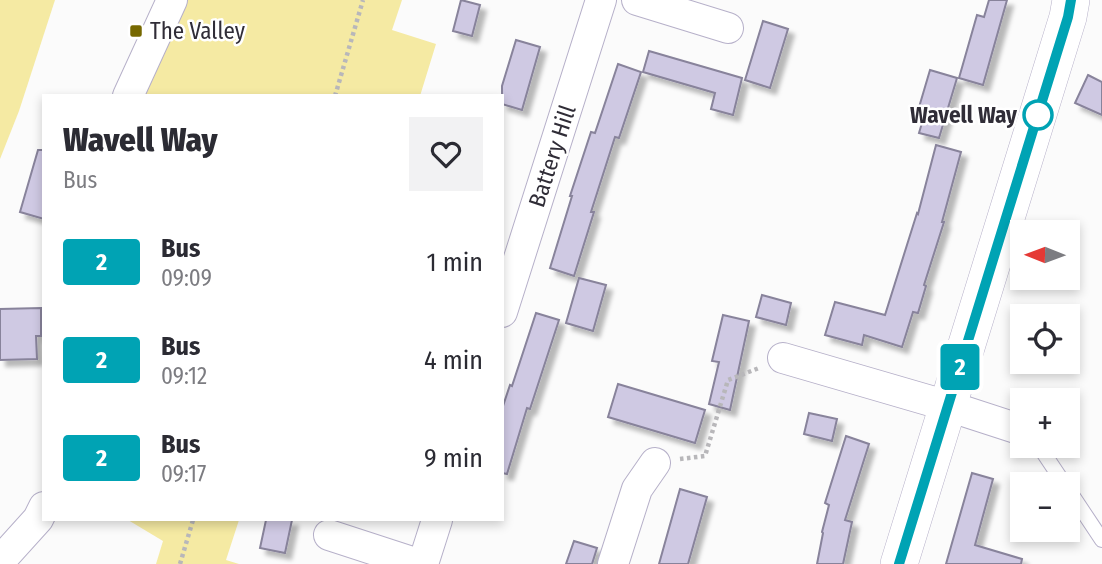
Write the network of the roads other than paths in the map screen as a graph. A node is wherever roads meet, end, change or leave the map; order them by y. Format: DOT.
graph roads {
  1 [pos="172,0"];
  2 [pos="601,0"];
  3 [pos="637,0"];
  4 [pos="1071,0"];
  5 [pos="728,29"];
  6 [pos="129,94"];
  7 [pos="504,307"];
  8 [pos="783,358"];
  9 [pos="948,406"];
  10 [pos="1010,426"];
  11 [pos="655,463"];
  12 [pos="1080,508"];
  13 [pos="42,511"];
  14 [pos="437,521"];
  15 [pos="329,535"];
  16 [pos="1102,540"];
  17 [pos="2,553"];
  18 [pos="421,564"];
  19 [pos="613,564"];
  20 [pos="899,564"];
  1 -- 6 [label="street"];
  2 -- 7 [label="street, Battery Hill"];
  3 -- 5 [label="street"];
  4 -- 9 [label="street"];
  8 -- 9 [label="street"];
  9 -- 10 [label="street"];
  9 -- 20 [label="street"];
  11 -- 19 [label="street"];
  12 -- 16 [label="lane"];
  13 -- 17 [label="street"];
  14 -- 18 [label="street"];
  15 -- 18 [label="street"];
}
